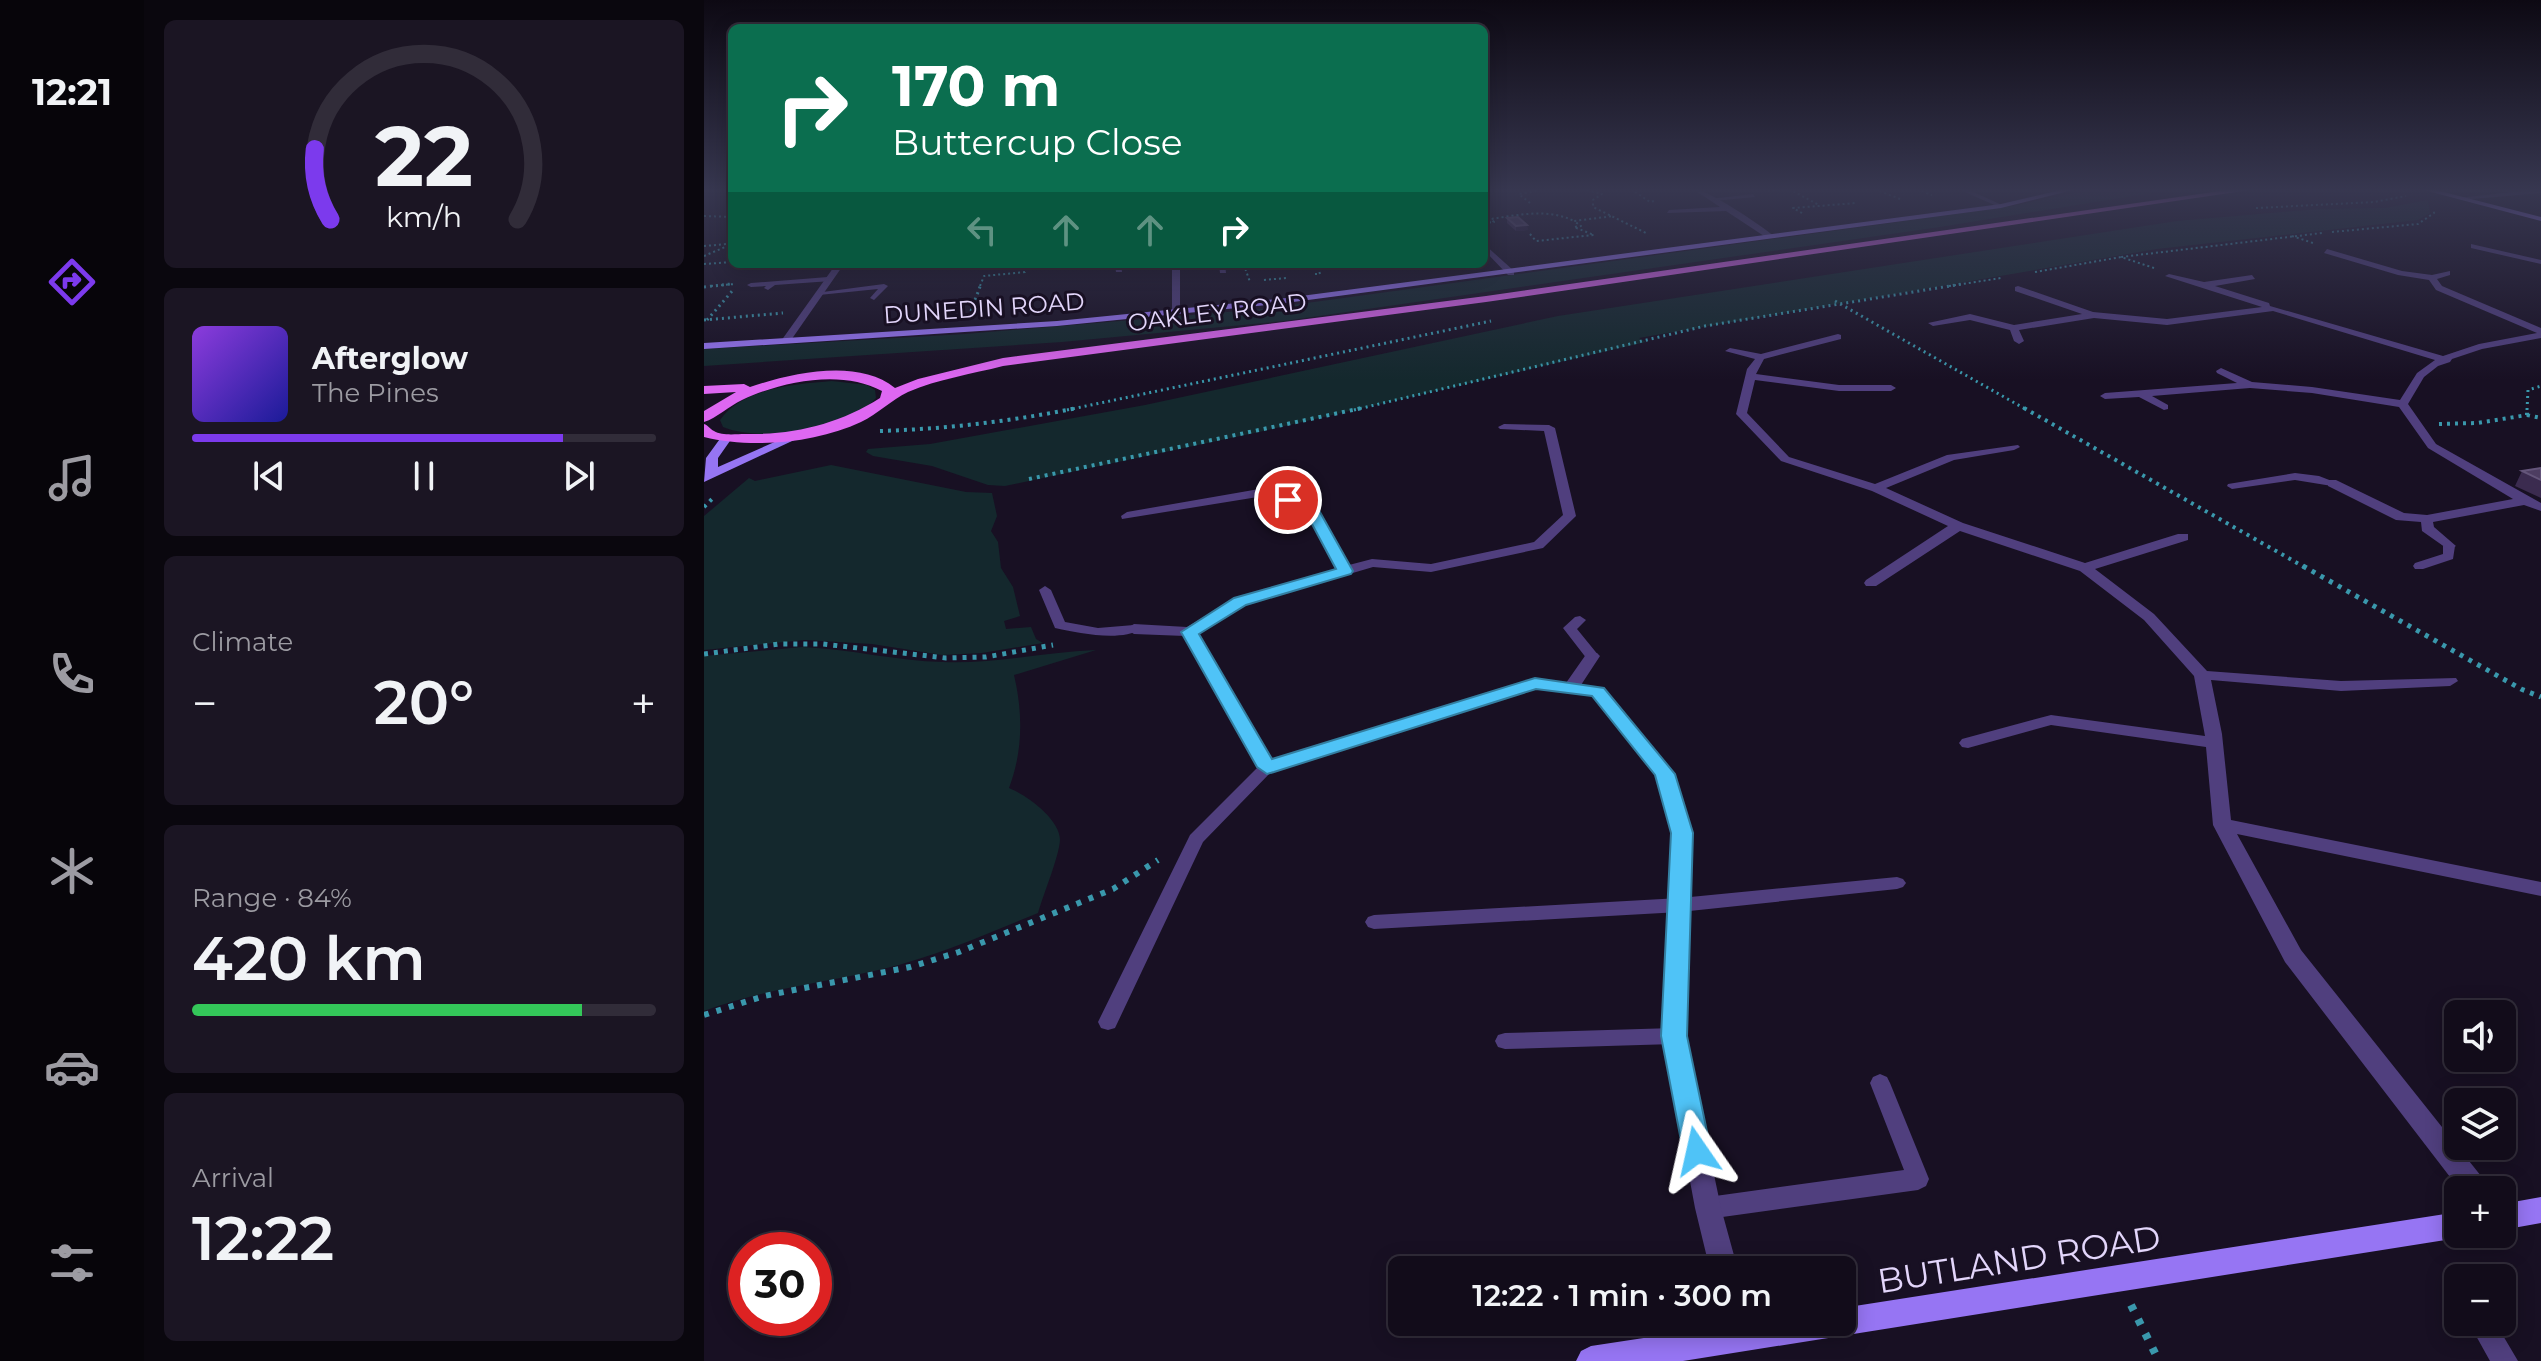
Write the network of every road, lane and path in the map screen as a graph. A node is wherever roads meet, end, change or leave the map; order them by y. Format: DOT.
graph roads {
  1 [pos="1491,253"];
  2 [pos="1656,253"];
  3 [pos="1810,253"];
  4 [pos="2161,253"];
  5 [pos="2334,253"];
  6 [pos="2364,253"];
  7 [pos="2501,253"];
  8 [pos="2351,256"];
  9 [pos="2121,257"];
  10 [pos="728,262"];
  11 [pos="2541,262"];
  12 [pos="704,264"];
  13 [pos="836,268"];
  14 [pos="1026,268"];
  15 [pos="1177,268"];
  16 [pos="1318,268"];
  17 [pos="1511,273"];
  18 [pos="2033,273"];
  19 [pos="2447,273"];
  20 [pos="1306,275"];
  21 [pos="2169,276"];
  22 [pos="1292,277"];
  23 [pos="2006,277"];
  24 [pos="2252,277"];
  25 [pos="2432,278"];
  26 [pos="828,279"];
  27 [pos="1264,280"];
  28 [pos="751,285"];
  29 [pos="2204,285"];
  30 [pos="704,287"];
  31 [pos="2018,289"];
  32 [pos="819,293"];
  33 [pos="874,298"];
  34 [pos="1837,303"];
  35 [pos="2273,308"];
  36 [pos="807,311"];
  37 [pos="1176,313"];
  38 [pos="970,314"];
  39 [pos="2094,315"];
  40 [pos="1502,319"];
  41 [pos="705,320"];
  42 [pos="1933,323"];
  43 [pos="2014,328"];
  44 [pos="2541,333"];
  45 [pos="1838,337"];
  46 [pos="786,341"];
  47 [pos="2019,341"];
  48 [pos="704,346"];
  49 [pos="1730,351"];
  50 [pos="1761,357"];
  51 [pos="2447,360"];
  52 [pos="2221,371"];
  53 [pos="948,374"];
  54 [pos="1751,376"];
  55 [pos="865,377"];
  56 [pos="2250,385"];
  57 [pos="767,386"];
  58 [pos="2541,386"];
  59 [pos="1891,388"];
  60 [pos="704,390"];
  61 [pos="2138,392"];
  62 [pos="2105,396"];
  63 [pos="887,398"];
  64 [pos="2403,404"];
  65 [pos="2164,407"];
  66 [pos="2527,415"];
  67 [pos="704,417"];
  68 [pos="2541,418"];
  69 [pos="1504,427"];
  70 [pos="704,428"];
  71 [pos="868,431"];
  72 [pos="2422,434"];
  73 [pos="799,435"];
  74 [pos="726,438"];
  75 [pos="2014,447"];
  76 [pos="708,475"];
  77 [pos="1029,479"];
  78 [pos="2332,483"];
  79 [pos="2232,486"];
  80 [pos="1876,488"];
  81 [pos="2525,501"];
  82 [pos="2541,507"];
  83 [pos="1127,516"];
  84 [pos="2427,519"];
  85 [pos="1958,526"];
  86 [pos="2183,537"];
  87 [pos="2449,546"];
  88 [pos="2419,566"];
  89 [pos="2085,568"];
  90 [pos="1345,571"];
  91 [pos="1871,583"];
  92 [pos="1045,590"];
  93 [pos="1580,620"];
  94 [pos="1134,629"];
  95 [pos="1190,632"];
  96 [pos="1068,642"];
  97 [pos="704,654"];
  98 [pos="1592,656"];
  99 [pos="2202,675"];
  100 [pos="2450,681"];
  101 [pos="1571,688"];
  102 [pos="2541,697"];
  103 [pos="1968,743"];
  104 [pos="2214,743"];
  105 [pos="1267,767"];
  106 [pos="2222,825"];
  107 [pos="1170,849"];
  108 [pos="1897,883"];
  109 [pos="2541,889"];
  110 [pos="1680,905"];
  111 [pos="1374,922"];
  112 [pos="704,1015"];
  113 [pos="1108,1022"];
  114 [pos="1674,1036"];
  115 [pos="1505,1041"];
  116 [pos="1880,1083"];
  117 [pos="2465,1176"];
  118 [pos="1708,1208"];
  119 [pos="2541,1210"];
  120 [pos="2516,1214"];
  121 [pos="2444,1227"];
  122 [pos="1720,1256"];
  123 [pos="2119,1280"];
  124 [pos="1856,1315"];
  125 [pos="1719,1336"];
  126 [pos="2489,1336"];
  127 [pos="1638,1357"];
  128 [pos="1591,1361"];
  129 [pos="2159,1361"];
  130 [pos="2505,1361"];
  1 -- 17 [label="street"];
  2 -- 17 [label="street, DUNEDIN ROAD"];
  3 -- 53 [label="main road, OAKLEY ROAD"];
  4 -- 9 [label="path"];
  5 -- 8 [label="street"];
  6 -- 8 [label="street"];
  7 -- 11 [label="street"];
  8 -- 25 [label="street"];
  9 -- 18 [label="path"];
  9 -- 21 [label="path"];
  10 -- 12 [label="path"];
  13 -- 26 [label="street"];
  14 -- 38 [label="path"];
  15 -- 37 [label="street"];
  16 -- 20 [label="path"];
  17 -- 37 [label="street, DUNEDIN ROAD"];
  19 -- 25 [label="street"];
  21 -- 29 [label="street"];
  22 -- 27 [label="path"];
  23 -- 34 [label="path"];
  24 -- 29 [label="street"];
  25 -- 44 [label="street"];
  26 -- 28 [label="lane"];
  26 -- 32 [label="street"];
  29 -- 35 [label="street"];
  30 -- 41 [label="path"];
  31 -- 39 [label="street"];
  32 -- 33 [label="lane"];
  32 -- 36 [label="street"];
  34 -- 77 [label="path"];
  34 -- 102 [label="path"];
  35 -- 39 [label="street"];
  35 -- 51 [label="street"];
  36 -- 41 [label="path"];
  36 -- 46 [label="street"];
  37 -- 46 [label="street, DUNEDIN ROAD"];
  39 -- 43 [label="street"];
  40 -- 71 [label="path"];
  42 -- 43 [label="street"];
  43 -- 47 [label="street"];
  44 -- 51 [label="street"];
  45 -- 50 [label="street"];
  46 -- 48 [label="street, DUNEDIN ROAD"];
  49 -- 50 [label="street"];
  50 -- 54 [label="street"];
  51 -- 64 [label="street"];
  52 -- 56 [label="street"];
  53 -- 55 [label="main road, OAKLEY ROAD"];
  53 -- 63 [label="main road, OAKLEY ROAD"];
  54 -- 59 [label="street"];
  54 -- 80 [label="street"];
  55 -- 57 [label="main road, OAKLEY ROAD"];
  55 -- 63 [label="main road"];
  56 -- 61 [label="street"];
  56 -- 64 [label="street"];
  57 -- 60 [label="main road"];
  57 -- 67 [label="main road"];
  58 -- 66 [label="path"];
  61 -- 62 [label="street"];
  61 -- 65 [label="street"];
  63 -- 73 [label="main road, OAKLEY ROAD"];
  64 -- 72 [label="street"];
  66 -- 68 [label="path"];
  66 -- 72 [label="path"];
  69 -- 90 [label="street"];
  70 -- 74 [label="main road"];
  72 -- 81 [label="street"];
  73 -- 74 [label="main road, OAKLEY ROAD"];
  73 -- 76 [label="street"];
  74 -- 76 [label="street"];
  75 -- 80 [label="street"];
  78 -- 79 [label="lane"];
  78 -- 84 [label="street"];
  80 -- 85 [label="street"];
  81 -- 82 [label="street"];
  81 -- 84 [label="street"];
  83 -- 90 [label="street"];
  84 -- 87 [label="street"];
  85 -- 89 [label="street"];
  85 -- 91 [label="street"];
  86 -- 89 [label="street"];
  87 -- 88 [label="lane"];
  89 -- 99 [label="street"];
  90 -- 95 [label="street"];
  92 -- 94 [label="lane"];
  93 -- 98 [label="lane"];
  94 -- 95 [label="street"];
  95 -- 105 [label="street"];
  96 -- 97 [label="path"];
  98 -- 101 [label="street"];
  99 -- 100 [label="street"];
  99 -- 104 [label="street"];
  101 -- 105 [label="street"];
  101 -- 110 [label="street"];
  103 -- 104 [label="street"];
  104 -- 106 [label="street"];
  105 -- 113 [label="lane"];
  106 -- 109 [label="street"];
  106 -- 117 [label="street"];
  107 -- 112 [label="path"];
  108 -- 110 [label="lane"];
  110 -- 111 [label="lane"];
  110 -- 114 [label="street"];
  114 -- 115 [label="lane"];
  114 -- 118 [label="street"];
  116 -- 118 [label="lane"];
  118 -- 122 [label="street"];
  119 -- 120 [label="street"];
  121 -- 123 [label="street, BUTLAND ROAD"];
  123 -- 124 [label="street, BUTLAND ROAD"];
  123 -- 129 [label="path"];
  125 -- 127 [label="street, BUTLAND ROAD"];
  126 -- 130 [label="lane"];
  127 -- 128 [label="street, BUTLAND ROAD"];
}
